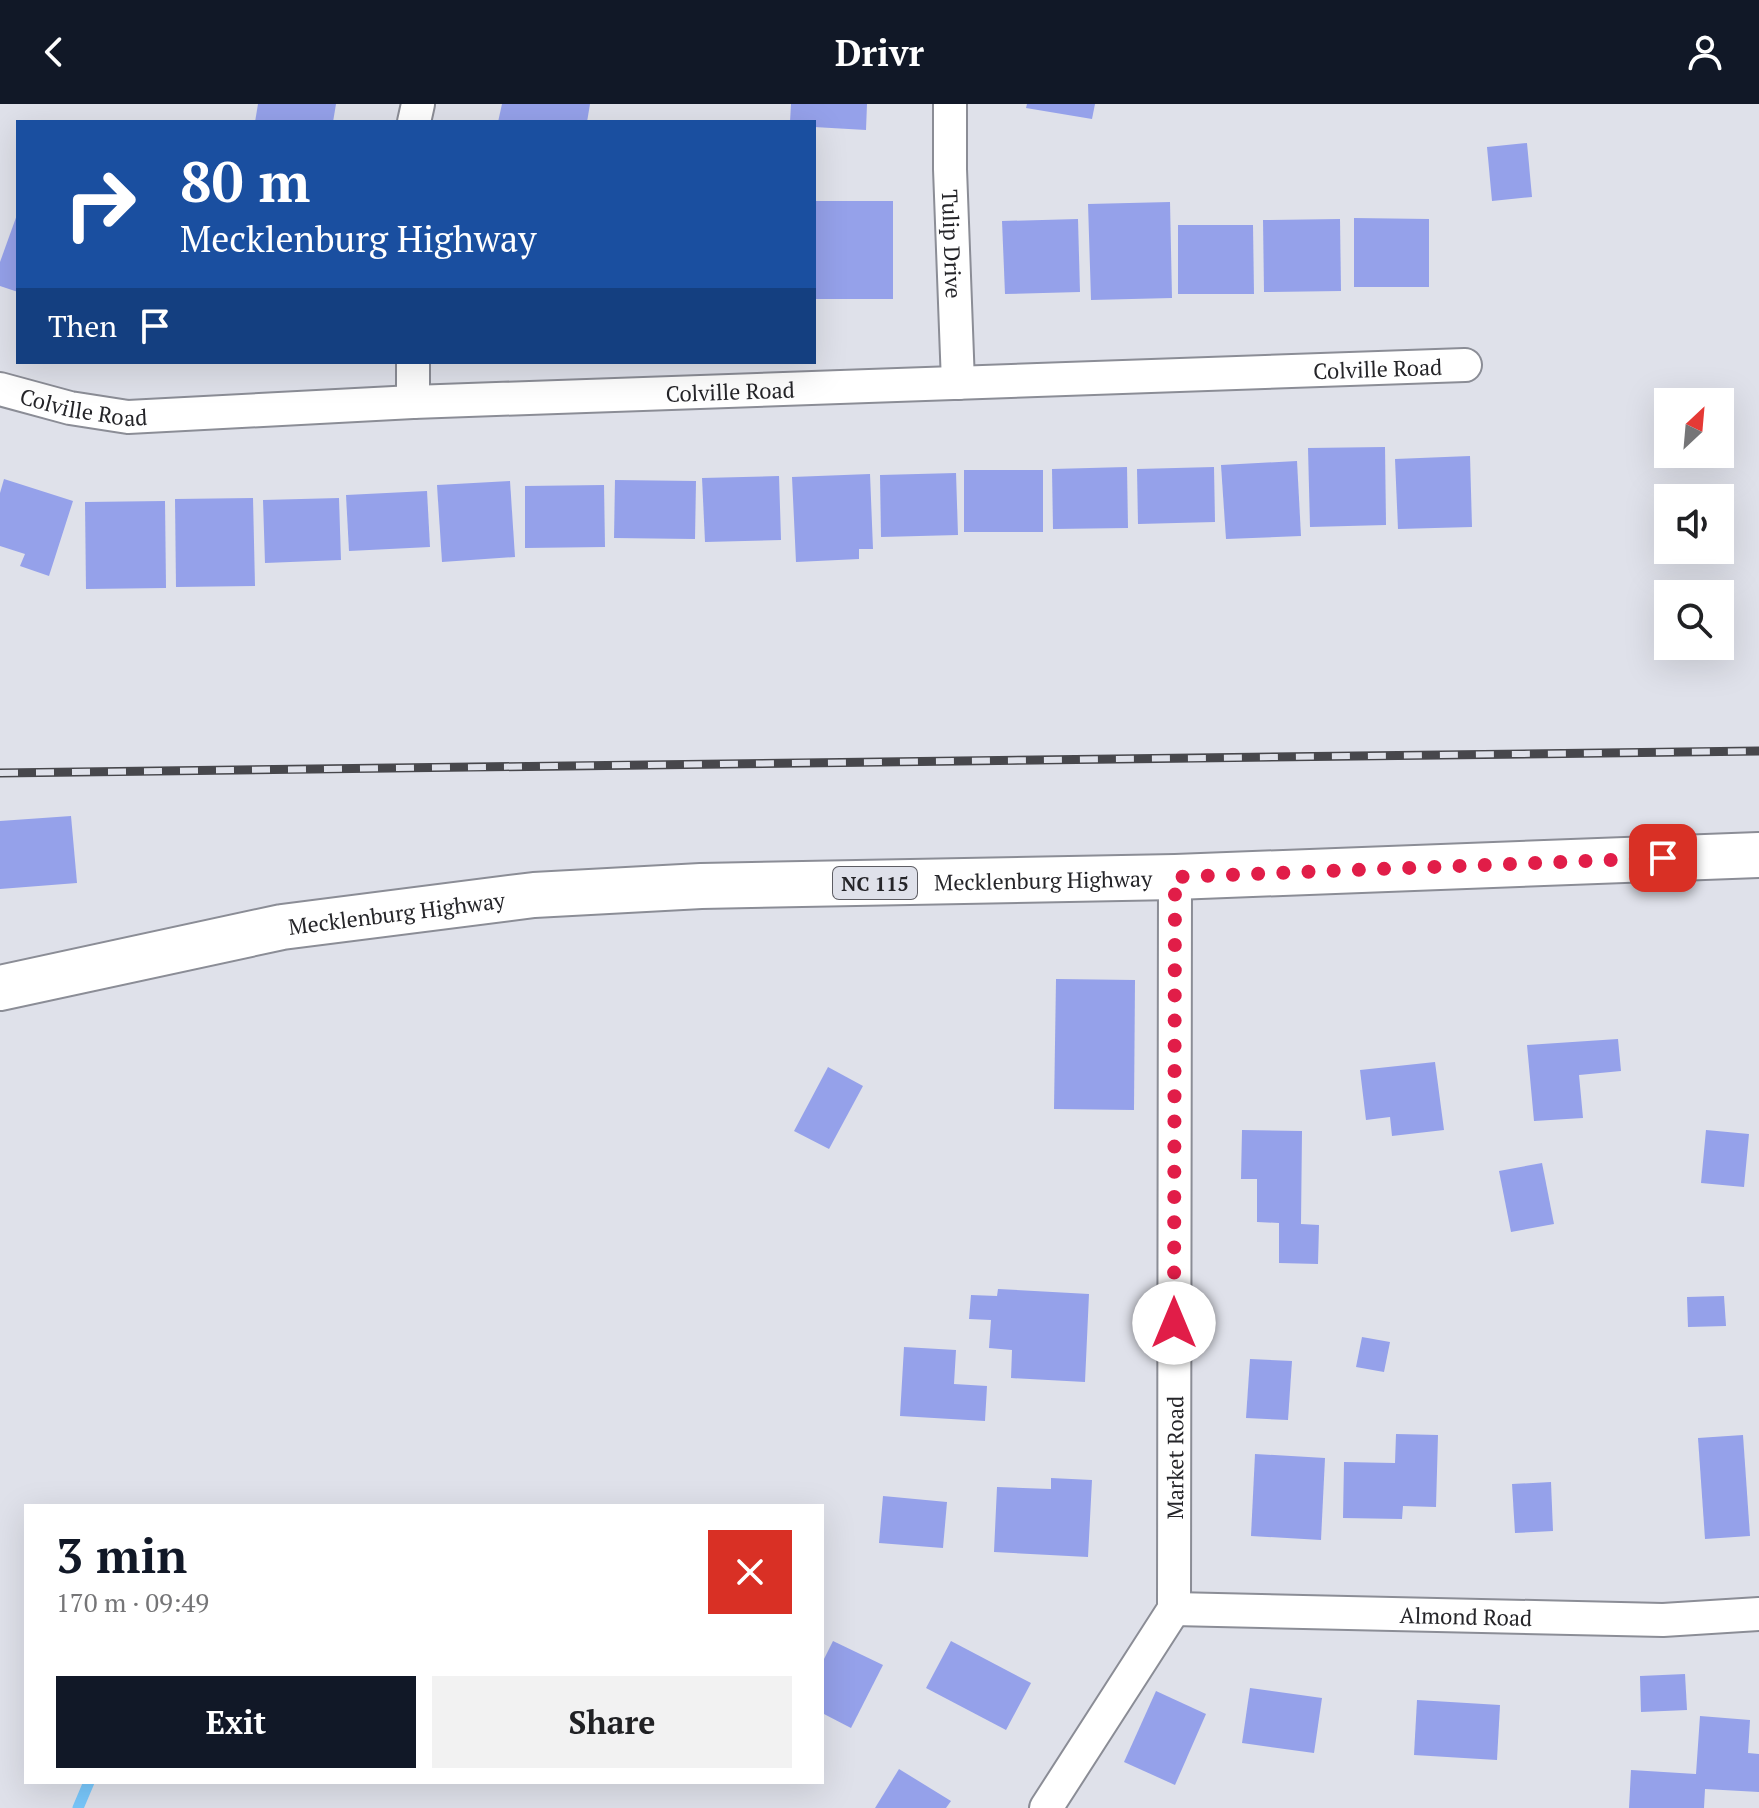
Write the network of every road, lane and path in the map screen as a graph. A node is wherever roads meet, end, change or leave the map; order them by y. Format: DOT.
graph roads {
  1 [pos="950,104"];
  2 [pos="413,364"];
  3 [pos="1465,365"];
  4 [pos="958,383"];
  5 [pos="0,389"];
  6 [pos="413,402"];
  7 [pos="1759,855"];
  8 [pos="1175,877"];
  9 [pos="0,988"];
  10 [pos="1174,1609"];
  11 [pos="1759,1614"];
  12 [pos="1046,1808"];
  1 -- 4 [label="street, Tulip Drive"];
  2 -- 6 [label="street"];
  3 -- 4 [label="street, Colville Road"];
  4 -- 6 [label="street, Colville Road"];
  5 -- 6 [label="street, Colville Road"];
  7 -- 8 [label="main road, Mecklenburg Highway / NC 115"];
  8 -- 9 [label="main road, Mecklenburg Highway / NC 115"];
  8 -- 10 [label="street, Market Road"];
  10 -- 11 [label="street, Almond Road"];
  10 -- 12 [label="street"];
}
